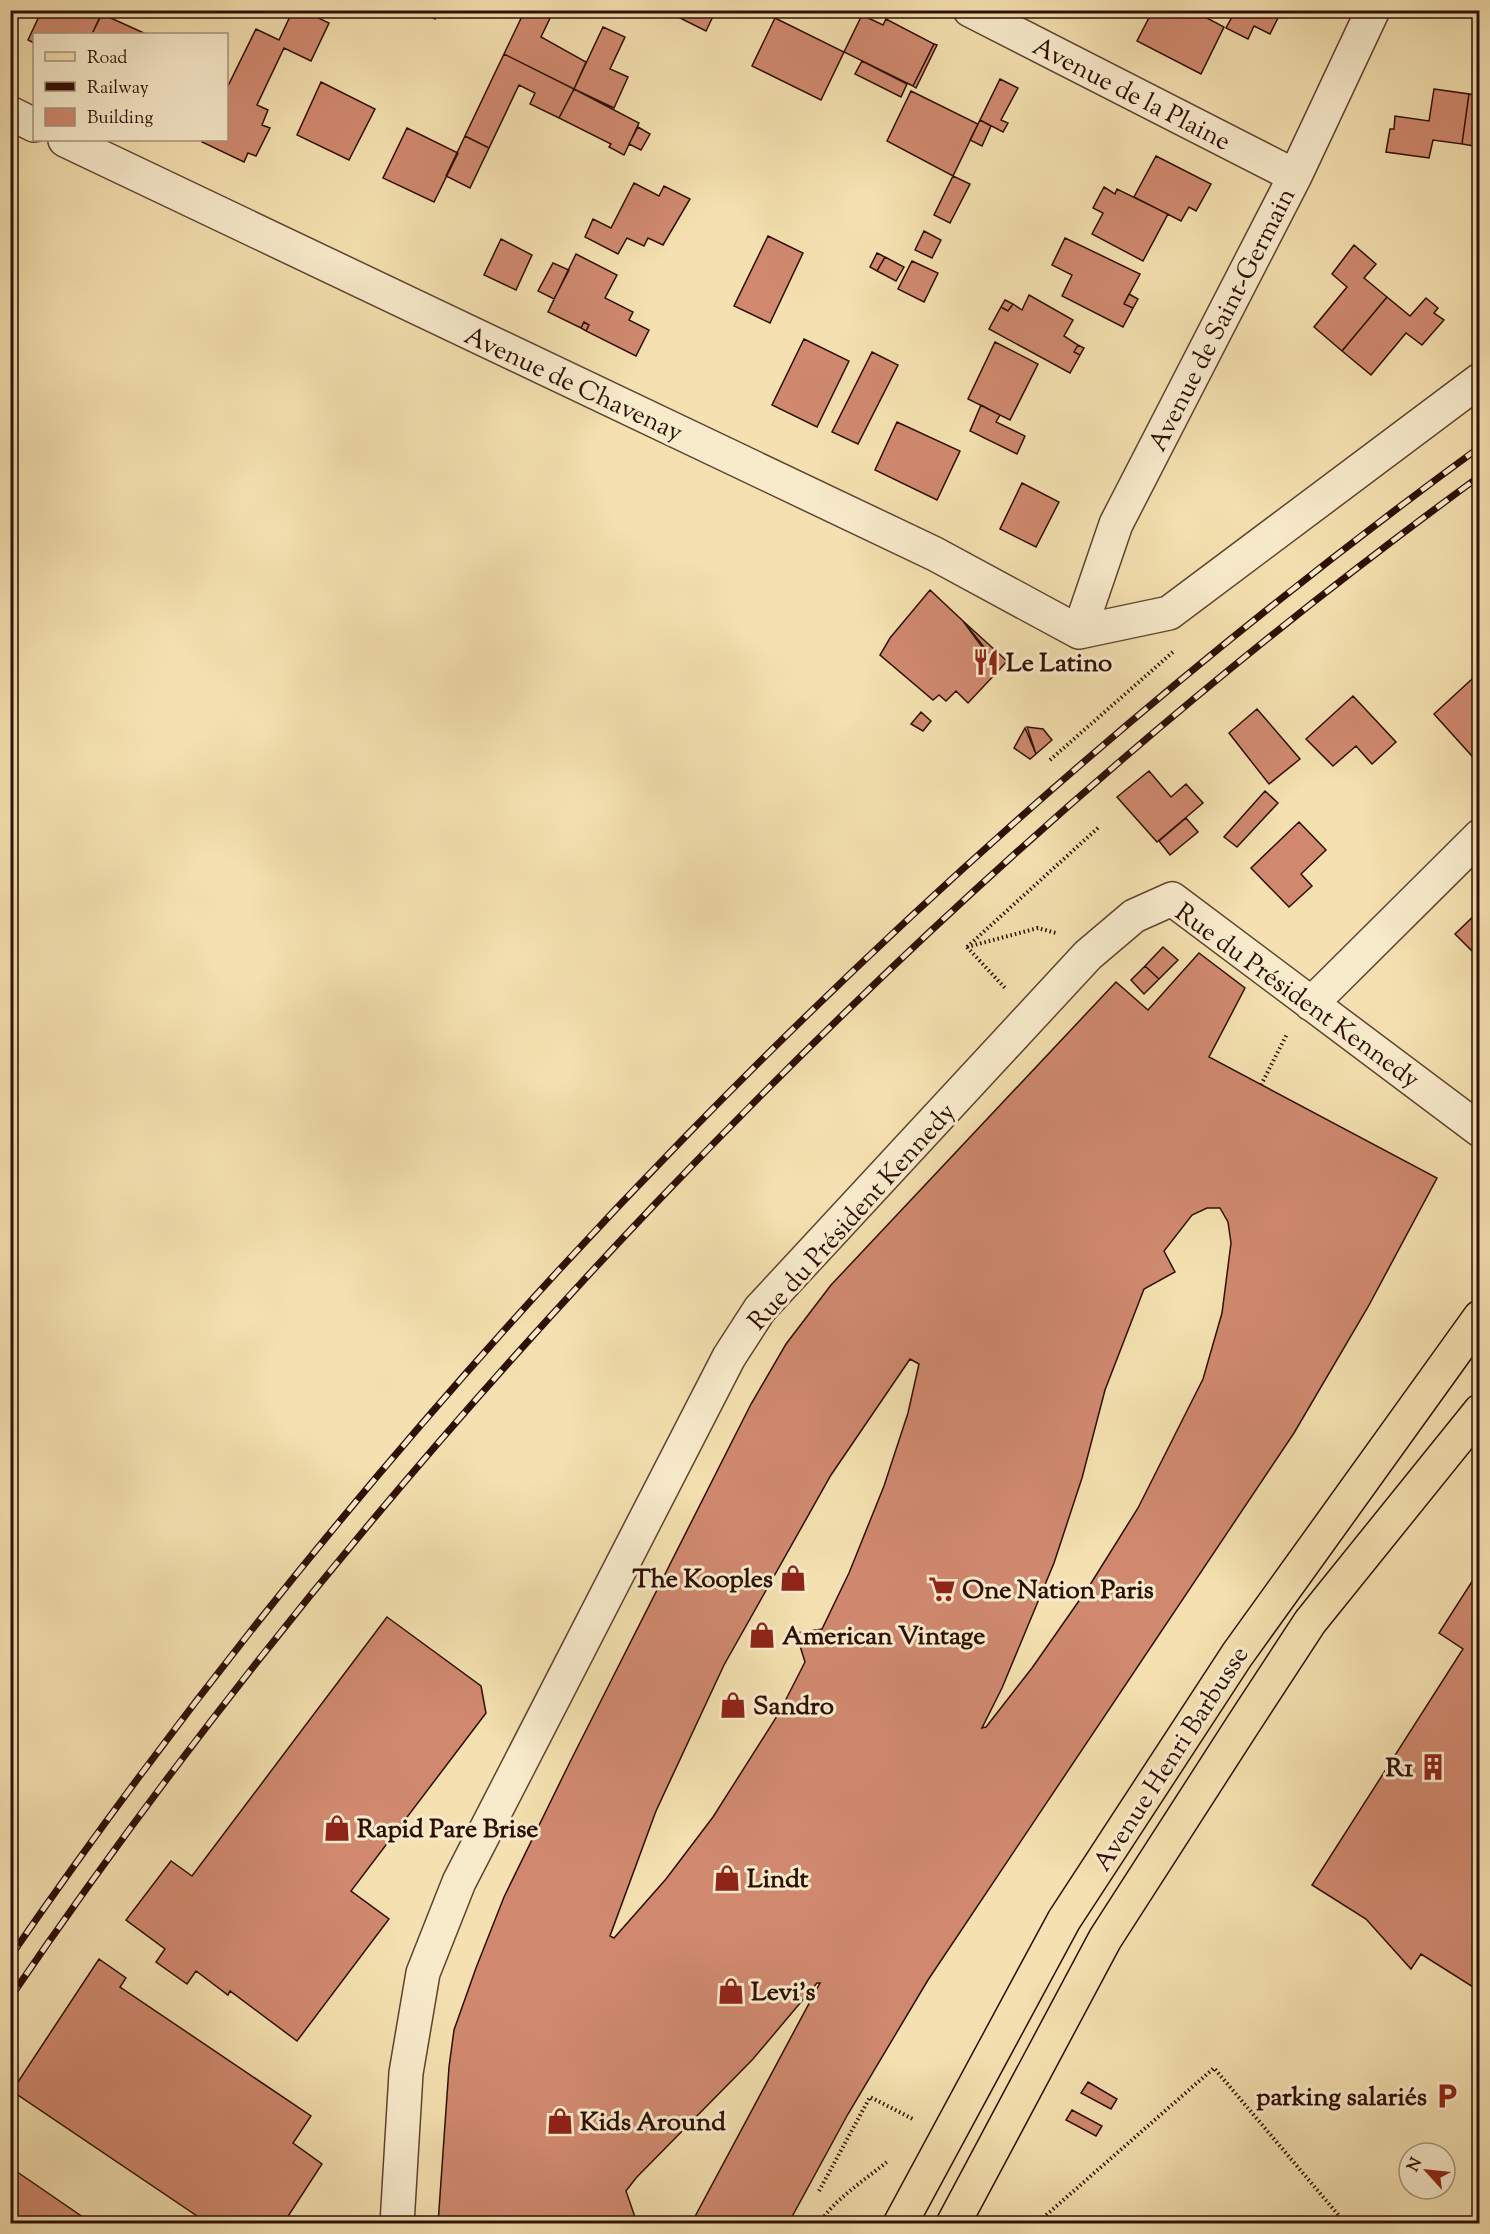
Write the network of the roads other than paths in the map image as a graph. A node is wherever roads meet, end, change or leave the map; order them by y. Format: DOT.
graph roads {
  1 [pos="970,10"];
  2 [pos="1374,10"];
  3 [pos="10,113"];
  4 [pos="33,124"];
  5 [pos="67,141"];
  6 [pos="1295,176"];
  7 [pos="1479,380"];
  8 [pos="1079,632"];
  9 [pos="1479,836"];
  10 [pos="1311,1004"];
  11 [pos="1479,1130"];
  12 [pos="1479,1317"];
  13 [pos="1479,1412"];
  14 [pos="397,2223"];
  15 [pos="900,2223"];
  16 [pos="953,2223"];
  1 -- 6 [label="street, Avenue de la Plaine"];
  2 -- 6 [label="street, Avenue de Saint-Germain"];
  3 -- 4 [label="street"];
  5 -- 8 [label="street, Avenue de Chavenay"];
  6 -- 8 [label="street, Avenue de Saint-Germain"];
  7 -- 8 [label="street"];
  9 -- 10 [label="street"];
  10 -- 11 [label="street, Rue du Président Kennedy"];
  10 -- 14 [label="street, Rue du Président Kennedy"];
  12 -- 15 [label="main road, Avenue Henri Barbusse"];
  13 -- 16 [label="main road, Avenue Henri Barbusse"];
}
